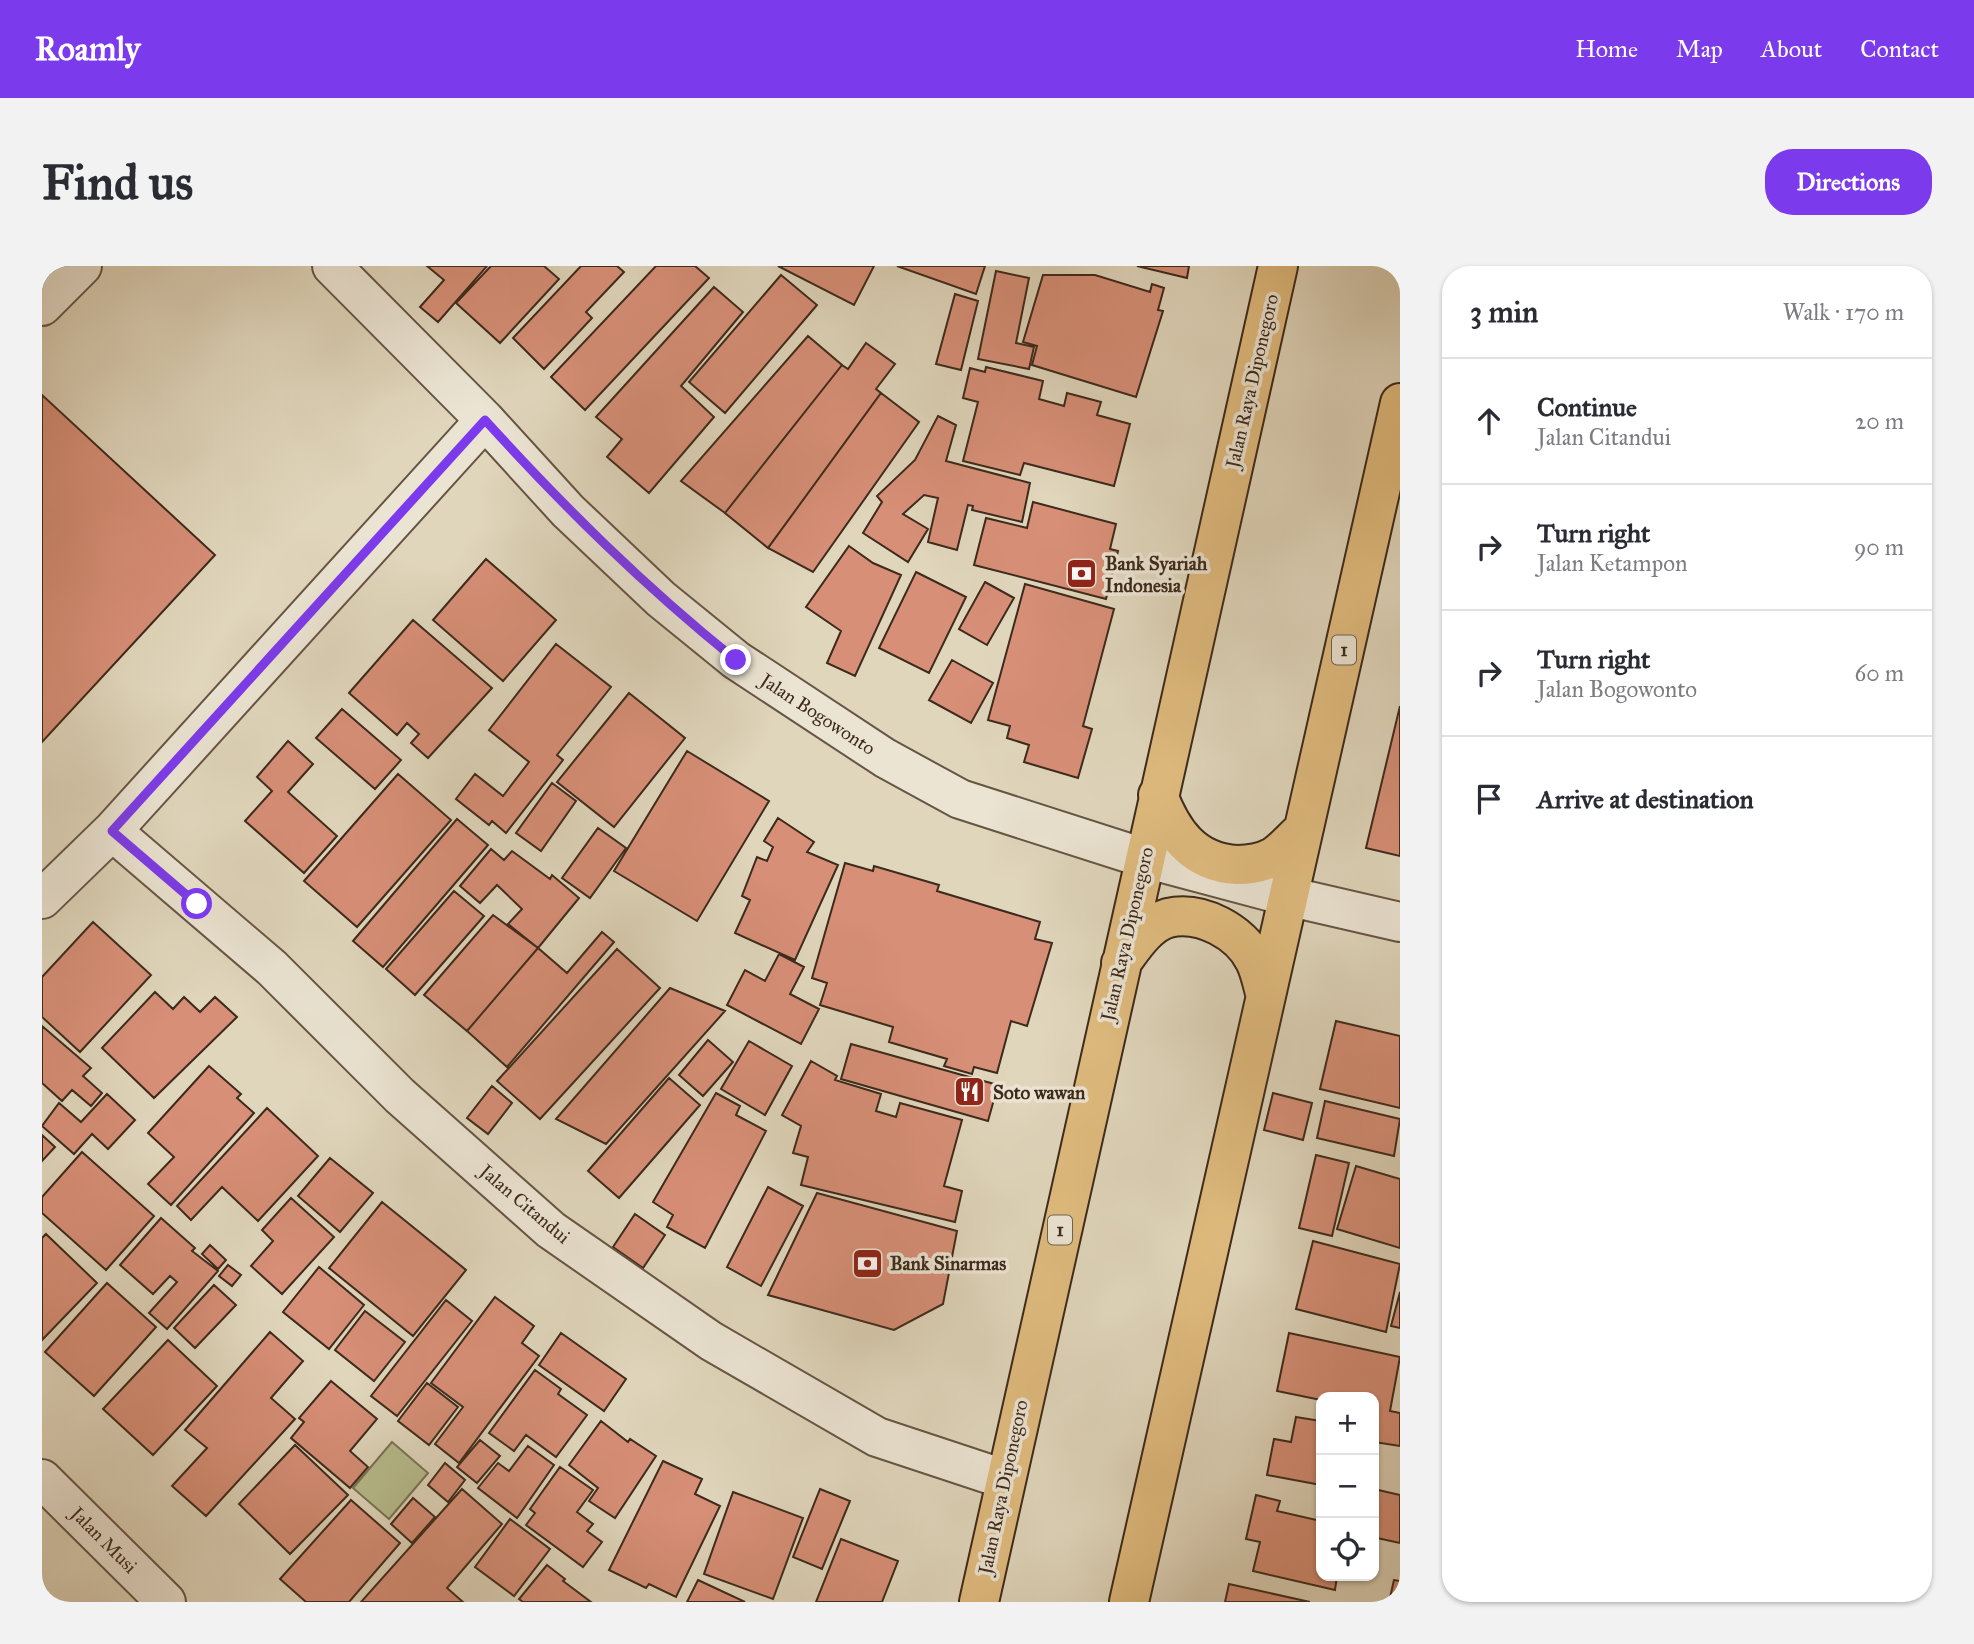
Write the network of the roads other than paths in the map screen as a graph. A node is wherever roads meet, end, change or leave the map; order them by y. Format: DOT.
graph roads {
  1 [pos="82,266"];
  2 [pos="332,266"];
  3 [pos="1278,266"];
  4 [pos="42,306"];
  5 [pos="1400,403"];
  6 [pos="485,420"];
  7 [pos="1158,795"];
  8 [pos="112,831"];
  9 [pos="1301,832"];
  10 [pos="1144,858"];
  11 [pos="1287,896"];
  12 [pos="42,900"];
  13 [pos="1400,922"];
  14 [pos="1121,962"];
  15 [pos="1265,992"];
  16 [pos="42,1479"];
  17 [pos="1004,1479"];
  18 [pos="166,1602"];
  19 [pos="979,1602"];
  20 [pos="1129,1602"];
  1 -- 4 [label="street"];
  2 -- 6 [label="street, Jalan Bogowonto"];
  3 -- 7 [label="highway, Jalan Raya Diponegoro / 1"];
  5 -- 9 [label="highway, 1"];
  6 -- 8 [label="street"];
  6 -- 10 [label="street, Jalan Bogowonto"];
  7 -- 9 [label="highway"];
  7 -- 10 [label="highway, Jalan Raya Diponegoro / 1"];
  8 -- 12 [label="street"];
  8 -- 17 [label="street, Jalan Citandui"];
  9 -- 11 [label="highway, 1"];
  10 -- 11 [label="street, Jalan Bogowonto"];
  10 -- 14 [label="highway, Jalan Raya Diponegoro / 1"];
  11 -- 13 [label="street, Jalan Bogowonto"];
  11 -- 15 [label="highway, 1"];
  14 -- 15 [label="highway"];
  14 -- 17 [label="highway, Jalan Raya Diponegoro / 1"];
  15 -- 20 [label="highway, 1"];
  16 -- 18 [label="street, Jalan Musi"];
  17 -- 19 [label="highway, Jalan Raya Diponegoro / 1"];
}
